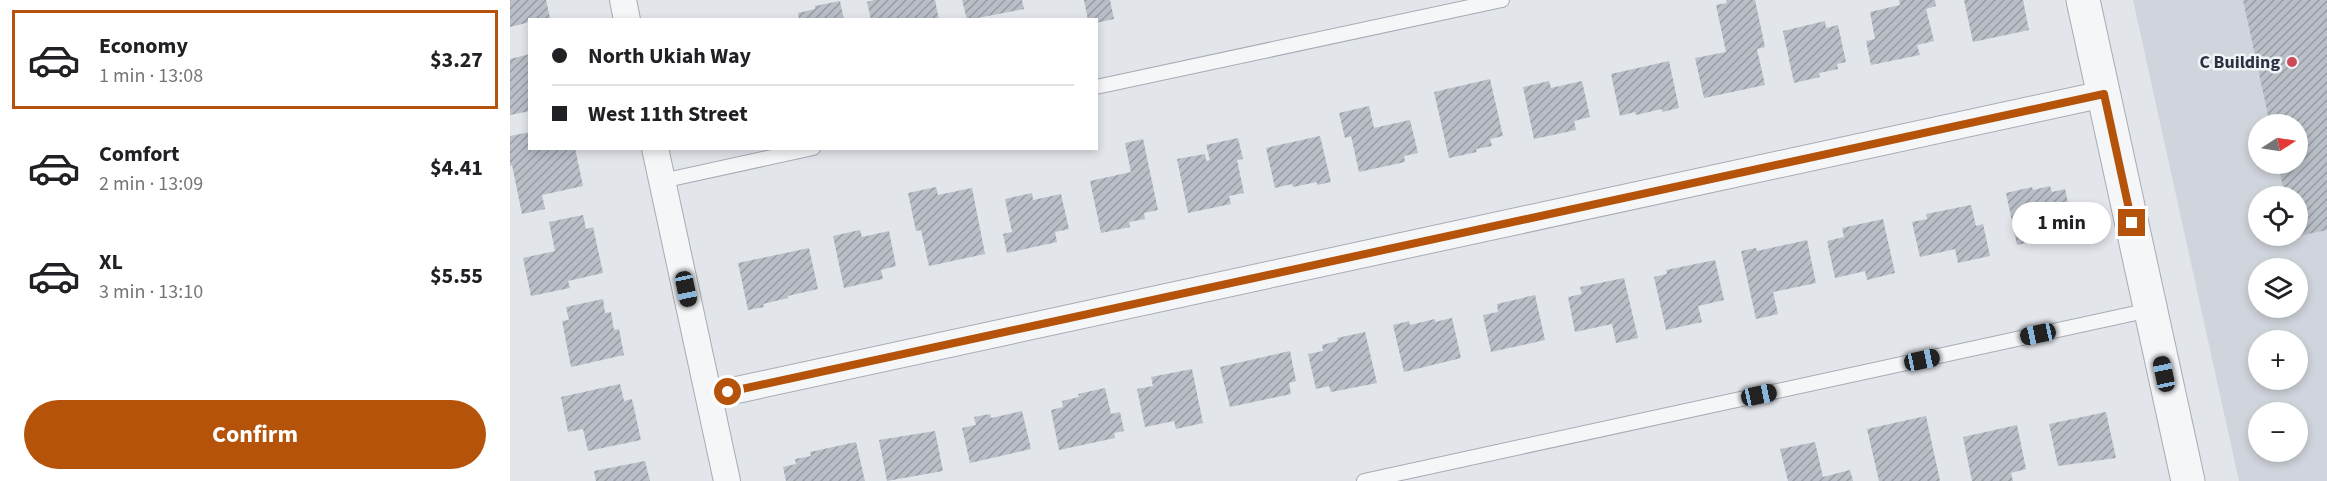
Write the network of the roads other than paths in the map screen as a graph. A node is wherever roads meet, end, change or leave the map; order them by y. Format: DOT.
graph roads {
  1 [pos="623,0"];
  2 [pos="1502,0"];
  3 [pos="2083,0"];
  4 [pos="627,18"];
  5 [pos="1098,87"];
  6 [pos="2104,94"];
  7 [pos="655,150"];
  8 [pos="804,150"];
  9 [pos="662,181"];
  10 [pos="2150,310"];
  11 [pos="710,396"];
  12 [pos="728,481"];
  13 [pos="1364,481"];
  14 [pos="2188,481"];
  1 -- 4 [label="street"];
  2 -- 5 [label="lane"];
  3 -- 6 [label="street"];
  6 -- 10 [label="street"];
  6 -- 11 [label="street"];
  7 -- 9 [label="street"];
  8 -- 9 [label="lane"];
  9 -- 11 [label="street"];
  10 -- 13 [label="lane"];
  10 -- 14 [label="street"];
  11 -- 12 [label="street"];
}
